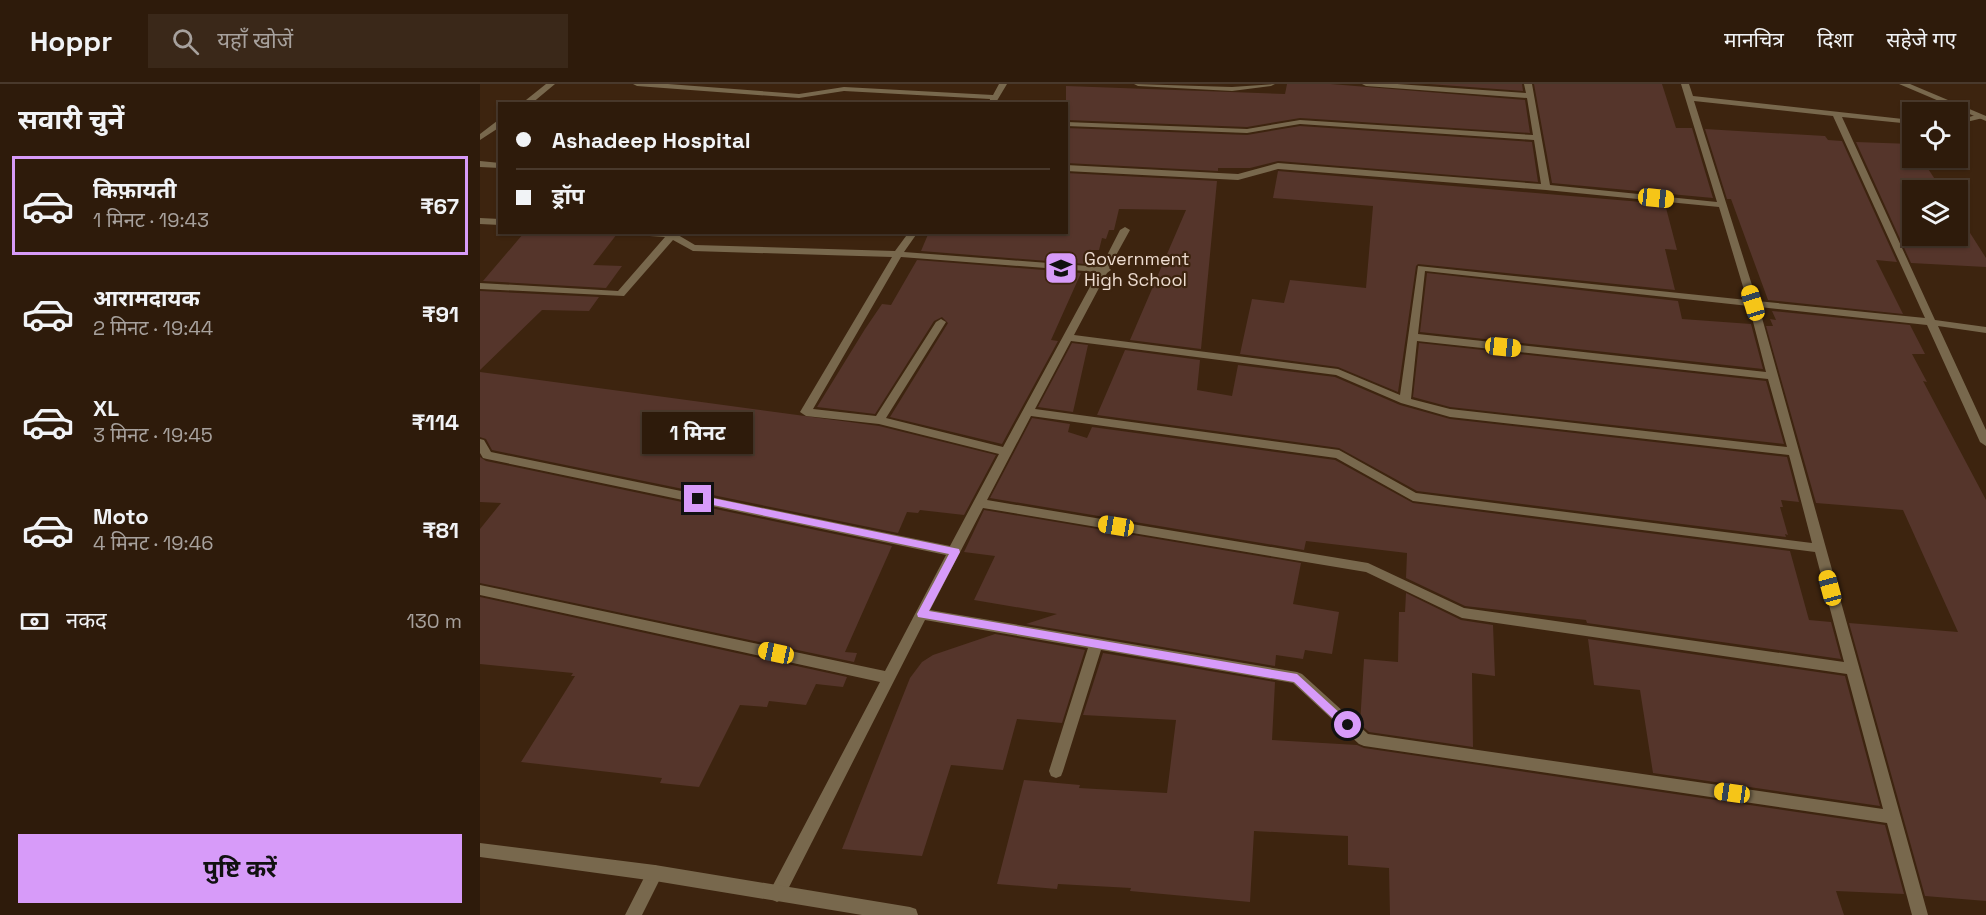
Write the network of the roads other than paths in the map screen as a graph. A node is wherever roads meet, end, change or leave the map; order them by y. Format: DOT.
graph roads {
  1 [pos="551,84"];
  2 [pos="637,84"];
  3 [pos="1003,84"];
  4 [pos="1138,84"];
  5 [pos="1271,84"];
  6 [pos="1366,84"];
  7 [pos="1528,84"];
  8 [pos="1685,84"];
  9 [pos="1903,84"];
  10 [pos="1531,96"];
  11 [pos="1689,98"];
  12 [pos="993,100"];
  13 [pos="528,102"];
  14 [pos="1836,113"];
  15 [pos="1983,117"];
  16 [pos="1968,120"];
  17 [pos="1902,121"];
  18 [pos="498,124"];
  19 [pos="1068,124"];
  20 [pos="480,138"];
  21 [pos="1538,138"];
  22 [pos="480,164"];
  23 [pos="498,166"];
  24 [pos="1068,168"];
  25 [pos="1546,187"];
  26 [pos="1722,205"];
  27 [pos="480,221"];
  28 [pos="498,222"];
  29 [pos="1125,230"];
  30 [pos="659,234"];
  31 [pos="913,234"];
  32 [pos="672,235"];
  33 [pos="898,254"];
  34 [pos="1106,270"];
  35 [pos="480,286"];
  36 [pos="1753,303"];
  37 [pos="941,322"];
  38 [pos="1931,322"];
  39 [pos="1986,330"];
  40 [pos="1068,337"];
  41 [pos="1413,337"];
  42 [pos="1773,376"];
  43 [pos="1405,401"];
  44 [pos="1030,412"];
  45 [pos="879,420"];
  46 [pos="1986,442"];
  47 [pos="480,443"];
  48 [pos="1006,452"];
  49 [pos="1795,452"];
  50 [pos="979,503"];
  51 [pos="1819,548"];
  52 [pos="955,552"];
  53 [pos="480,590"];
  54 [pos="922,614"];
  55 [pos="1096,644"];
  56 [pos="1852,669"];
  57 [pos="889,678"];
  58 [pos="1056,771"];
  59 [pos="1893,817"];
  60 [pos="480,850"];
  61 [pos="655,873"];
  62 [pos="777,894"];
  63 [pos="633,915"];
  64 [pos="910,915"];
  65 [pos="1920,915"];
  1 -- 13 [label="street"];
  2 -- 12 [label="street"];
  3 -- 12 [label="street"];
  4 -- 5 [label="street"];
  6 -- 10 [label="street"];
  7 -- 10 [label="street"];
  8 -- 11 [label="street"];
  9 -- 15 [label="street"];
  10 -- 21 [label="street"];
  11 -- 14 [label="street"];
  11 -- 26 [label="street"];
  14 -- 17 [label="street"];
  14 -- 38 [label="street"];
  15 -- 16 [label="street"];
  18 -- 20 [label="street"];
  19 -- 21 [label="street"];
  21 -- 25 [label="street"];
  22 -- 23 [label="street"];
  24 -- 25 [label="street"];
  25 -- 26 [label="street"];
  26 -- 36 [label="street"];
  27 -- 28 [label="street"];
  29 -- 34 [label="street"];
  30 -- 32 [label="street"];
  31 -- 33 [label="street"];
  32 -- 33 [label="street"];
  32 -- 35 [label="street"];
  33 -- 34 [label="street"];
  33 -- 45 [label="street"];
  34 -- 40 [label="street"];
  36 -- 38 [label="street"];
  36 -- 41 [label="street"];
  36 -- 42 [label="street"];
  37 -- 45 [label="street"];
  38 -- 39 [label="street"];
  38 -- 46 [label="street"];
  40 -- 43 [label="street"];
  40 -- 44 [label="street"];
  41 -- 42 [label="street"];
  41 -- 43 [label="street"];
  42 -- 49 [label="street"];
  43 -- 49 [label="street"];
  44 -- 48 [label="street"];
  44 -- 51 [label="street"];
  45 -- 48 [label="street"];
  47 -- 52 [label="street"];
  48 -- 50 [label="street"];
  49 -- 51 [label="street"];
  50 -- 52 [label="street"];
  50 -- 56 [label="street"];
  51 -- 56 [label="street"];
  52 -- 54 [label="street"];
  53 -- 57 [label="street"];
  54 -- 55 [label="street"];
  54 -- 57 [label="street"];
  55 -- 58 [label="street"];
  55 -- 59 [label="street"];
  56 -- 59 [label="street"];
  57 -- 62 [label="street"];
  59 -- 65 [label="street"];
  60 -- 61 [label="street"];
  61 -- 62 [label="street"];
  61 -- 63 [label="street"];
  62 -- 64 [label="street"];
}
